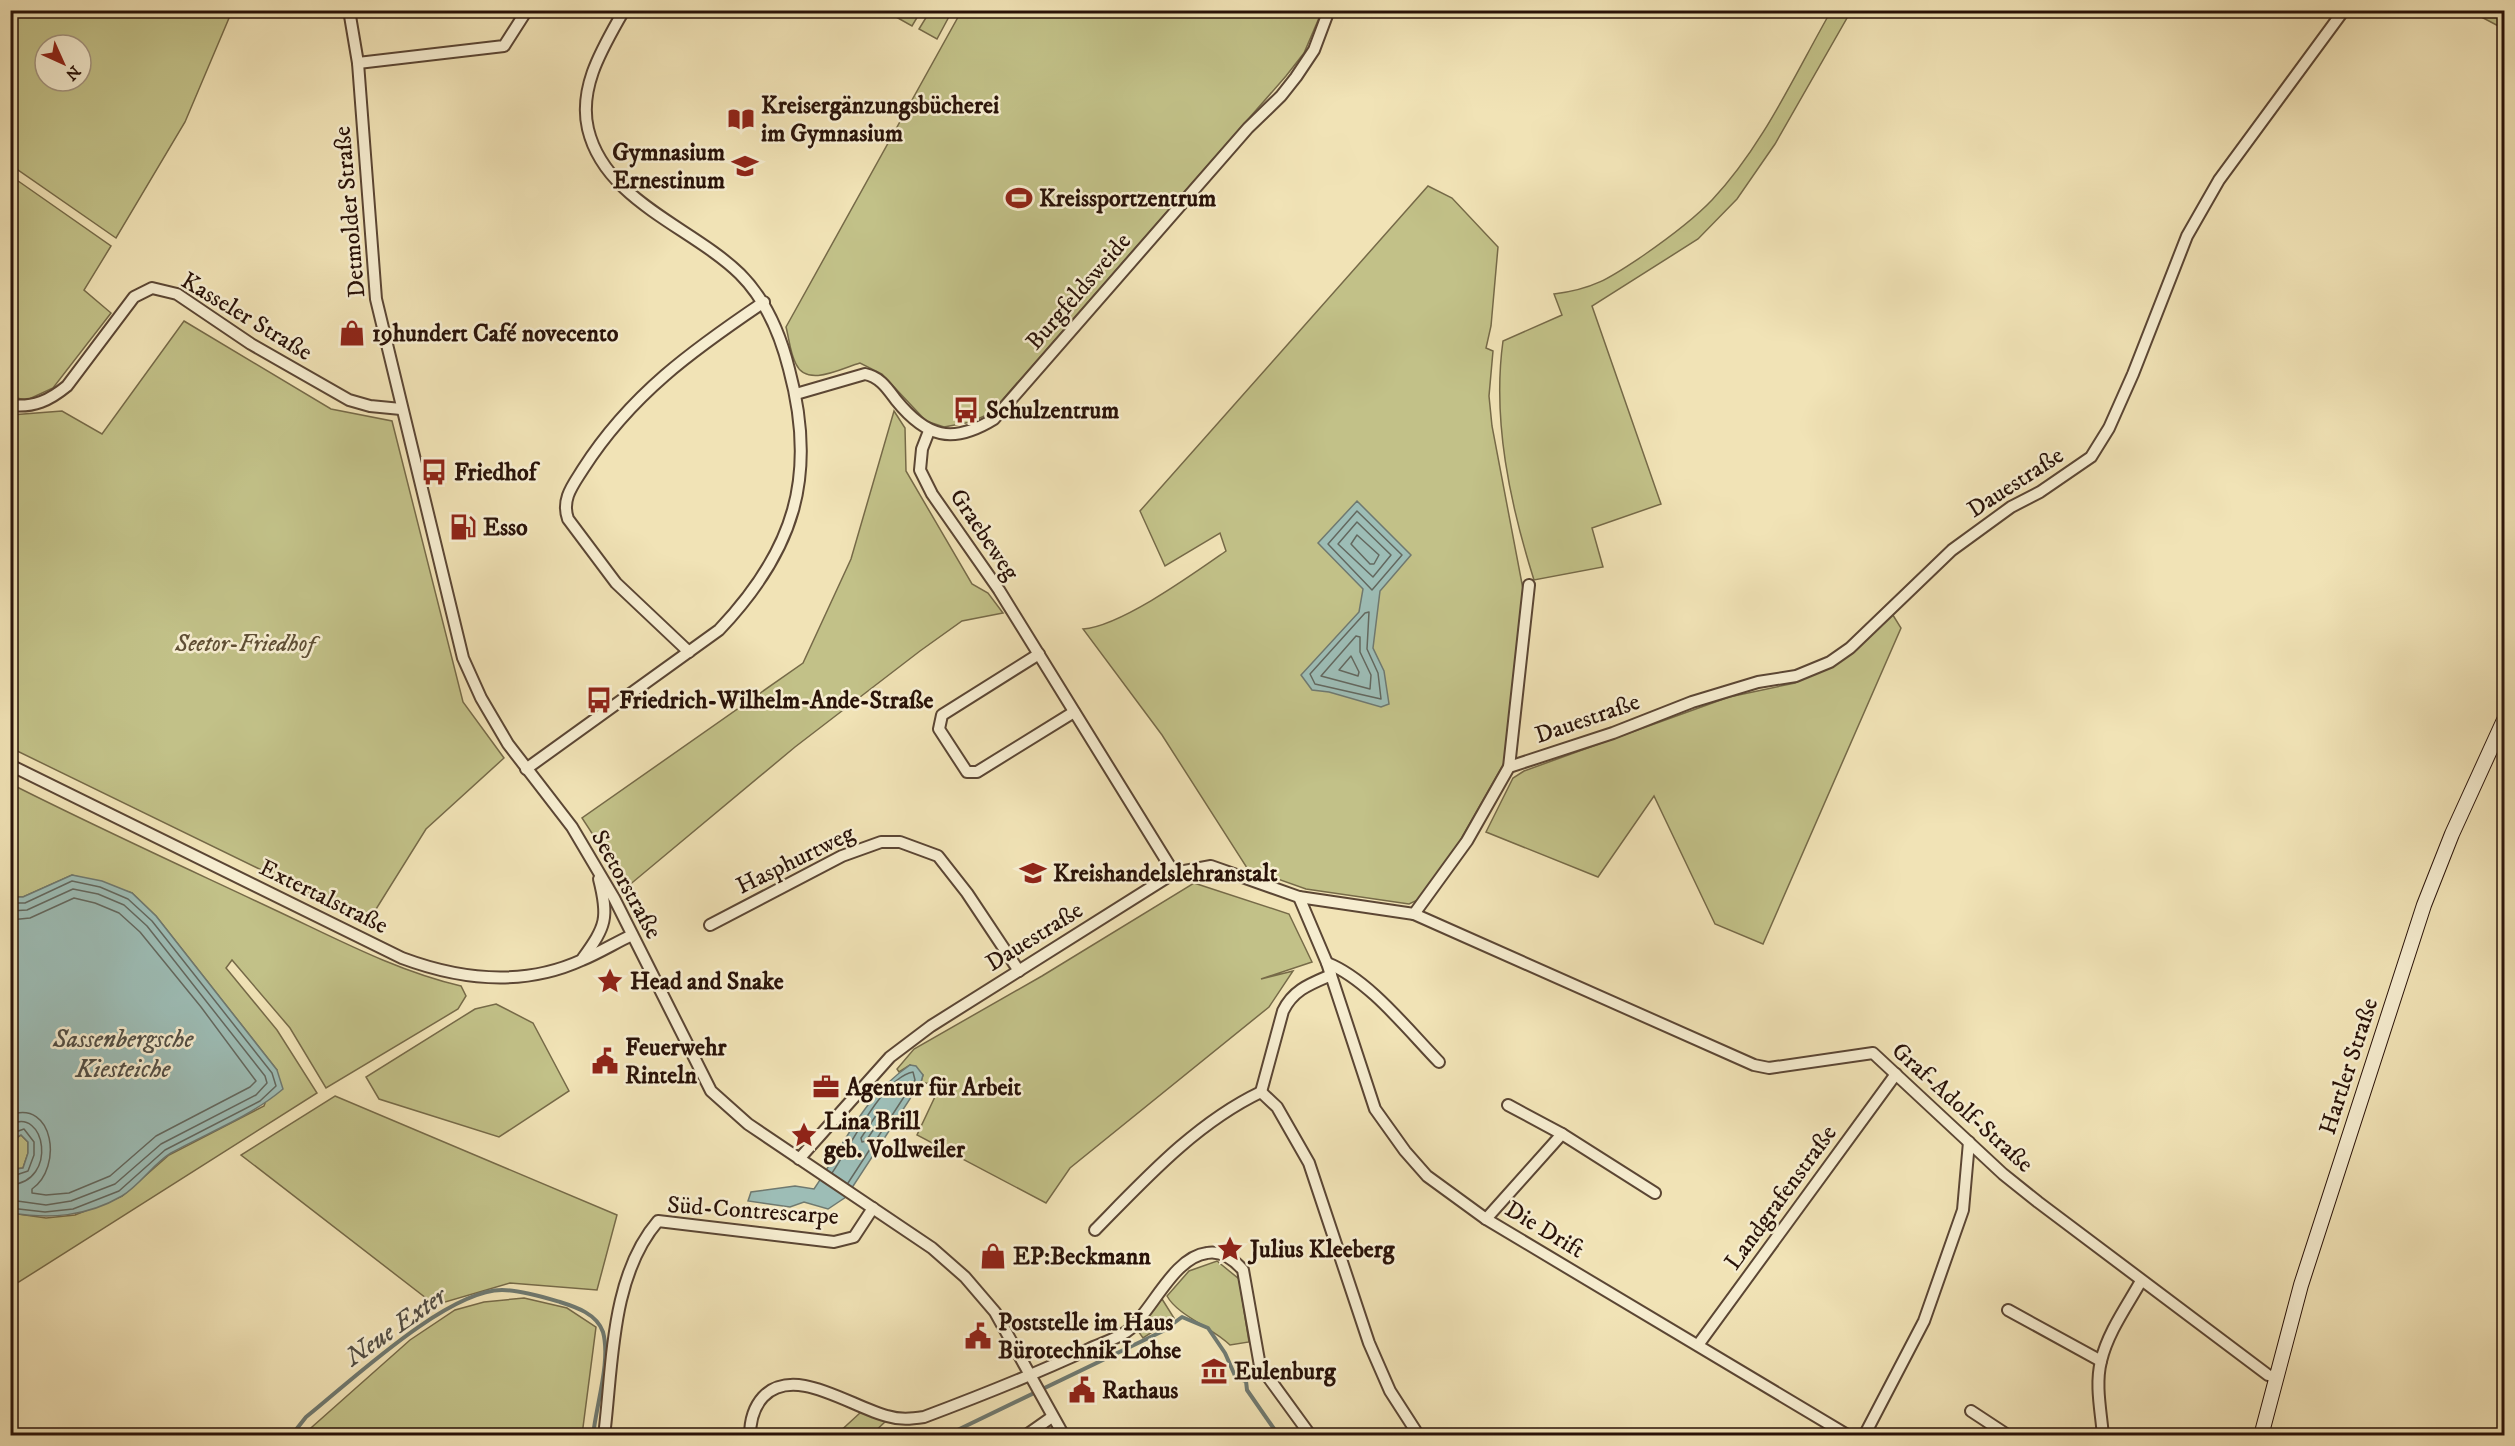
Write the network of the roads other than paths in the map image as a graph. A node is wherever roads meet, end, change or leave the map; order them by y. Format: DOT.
graph roads {
  1 [pos="349,10"];
  2 [pos="527,10"];
  3 [pos="624,10"];
  4 [pos="1329,10"];
  5 [pos="2344,10"];
  6 [pos="358,63"];
  7 [pos="764,302"];
  8 [pos="796,394"];
  9 [pos="10,405"];
  10 [pos="401,409"];
  11 [pos="929,431"];
  12 [pos="1529,585"];
  13 [pos="689,652"];
  14 [pos="1039,654"];
  15 [pos="1074,712"];
  16 [pos="2505,720"];
  17 [pos="10,765"];
  18 [pos="1509,767"];
  19 [pos="526,769"];
  20 [pos="596,866"];
  21 [pos="1174,873"];
  22 [pos="1299,897"];
  23 [pos="1414,914"];
  24 [pos="710,925"];
  25 [pos="632,935"];
  26 [pos="581,961"];
  27 [pos="1327,963"];
  28 [pos="1018,970"];
  29 [pos="1331,975"];
  30 [pos="1439,1062"];
  31 [pos="1896,1074"];
  32 [pos="1261,1092"];
  33 [pos="1508,1105"];
  34 [pos="1562,1134"];
  35 [pos="1969,1143"];
  36 [pos="799,1160"];
  37 [pos="1655,1193"];
  38 [pos="873,1208"];
  39 [pos="1486,1219"];
  40 [pos="1095,1230"];
  41 [pos="2141,1281"];
  42 [pos="2008,1310"];
  43 [pos="1698,1345"];
  44 [pos="2101,1361"];
  45 [pos="2276,1377"];
  46 [pos="1033,1380"];
  47 [pos="1971,1411"];
  48 [pos="1052,1417"];
  49 [pos="604,1436"];
  50 [pos="750,1436"];
  51 [pos="1025,1436"];
  52 [pos="1064,1436"];
  53 [pos="1311,1436"];
  54 [pos="1419,1436"];
  55 [pos="1849,1436"];
  56 [pos="1864,1436"];
  57 [pos="2009,1436"];
  58 [pos="2103,1436"];
  59 [pos="2261,1436"];
  1 -- 6 [label="street, Detmolder Straße"];
  2 -- 6 [label="street"];
  3 -- 7 [label="street"];
  4 -- 11 [label="street, Burgfeldsweide"];
  5 -- 18 [label="street, Dauestraße"];
  6 -- 10 [label="street, Detmolder Straße"];
  7 -- 8 [label="street"];
  7 -- 13 [label="street"];
  8 -- 11 [label="street"];
  8 -- 13 [label="street"];
  9 -- 10 [label="street, Kasseler Straße"];
  10 -- 19 [label="street, Seetorstraße"];
  11 -- 14 [label="street, Graebeweg"];
  12 -- 18 [label="street, Dauestraße"];
  13 -- 19 [label="street"];
  14 -- 15 [label="street, Graebeweg"];
  14 -- 15 [label="street"];
  15 -- 21 [label="street, Graebeweg"];
  16 -- 45 [label="main road, Hartler Straße"];
  17 -- 26 [label="street, Extertalstraße"];
  18 -- 23 [label="street, Dauestraße"];
  19 -- 20 [label="street, Seetorstraße"];
  20 -- 25 [label="street, Seetorstraße"];
  20 -- 26 [label="street"];
  21 -- 22 [label="street, Dauestraße"];
  21 -- 28 [label="street, Dauestraße"];
  22 -- 23 [label="street, Dauestraße"];
  22 -- 27 [label="street, Die Drift"];
  23 -- 31 [label="street, Graf-Adolf-Straße"];
  24 -- 28 [label="street, Hasphurtweg"];
  25 -- 26 [label="street, Extertalstraße"];
  25 -- 36 [label="street, Seetorstraße"];
  27 -- 29 [label="street, Die Drift"];
  27 -- 30 [label="street"];
  28 -- 36 [label="street, Dauestraße"];
  29 -- 32 [label="street"];
  29 -- 39 [label="street, Die Drift"];
  31 -- 35 [label="street, Graf-Adolf-Straße"];
  31 -- 43 [label="street, Landgrafenstraße"];
  32 -- 40 [label="street"];
  32 -- 54 [label="street"];
  33 -- 34 [label="street"];
  34 -- 37 [label="street"];
  34 -- 39 [label="street"];
  35 -- 41 [label="street, Graf-Adolf-Straße"];
  35 -- 56 [label="street"];
  36 -- 38 [label="street, Seetorstraße"];
  38 -- 46 [label="street, Seetorstraße"];
  38 -- 49 [label="street, Süd-Contrescarpe"];
  39 -- 43 [label="street, Die Drift"];
  41 -- 44 [label="street"];
  41 -- 45 [label="street, Graf-Adolf-Straße"];
  42 -- 44 [label="street"];
  43 -- 55 [label="street, Die Drift"];
  44 -- 58 [label="street"];
  45 -- 59 [label="main road, Hartler Straße"];
  46 -- 48 [label="street, Seetorstraße"];
  46 -- 50 [label="street"];
  46 -- 53 [label="street"];
  47 -- 57 [label="street"];
  48 -- 51 [label="street"];
  48 -- 52 [label="street, Seetorstraße"];
}
